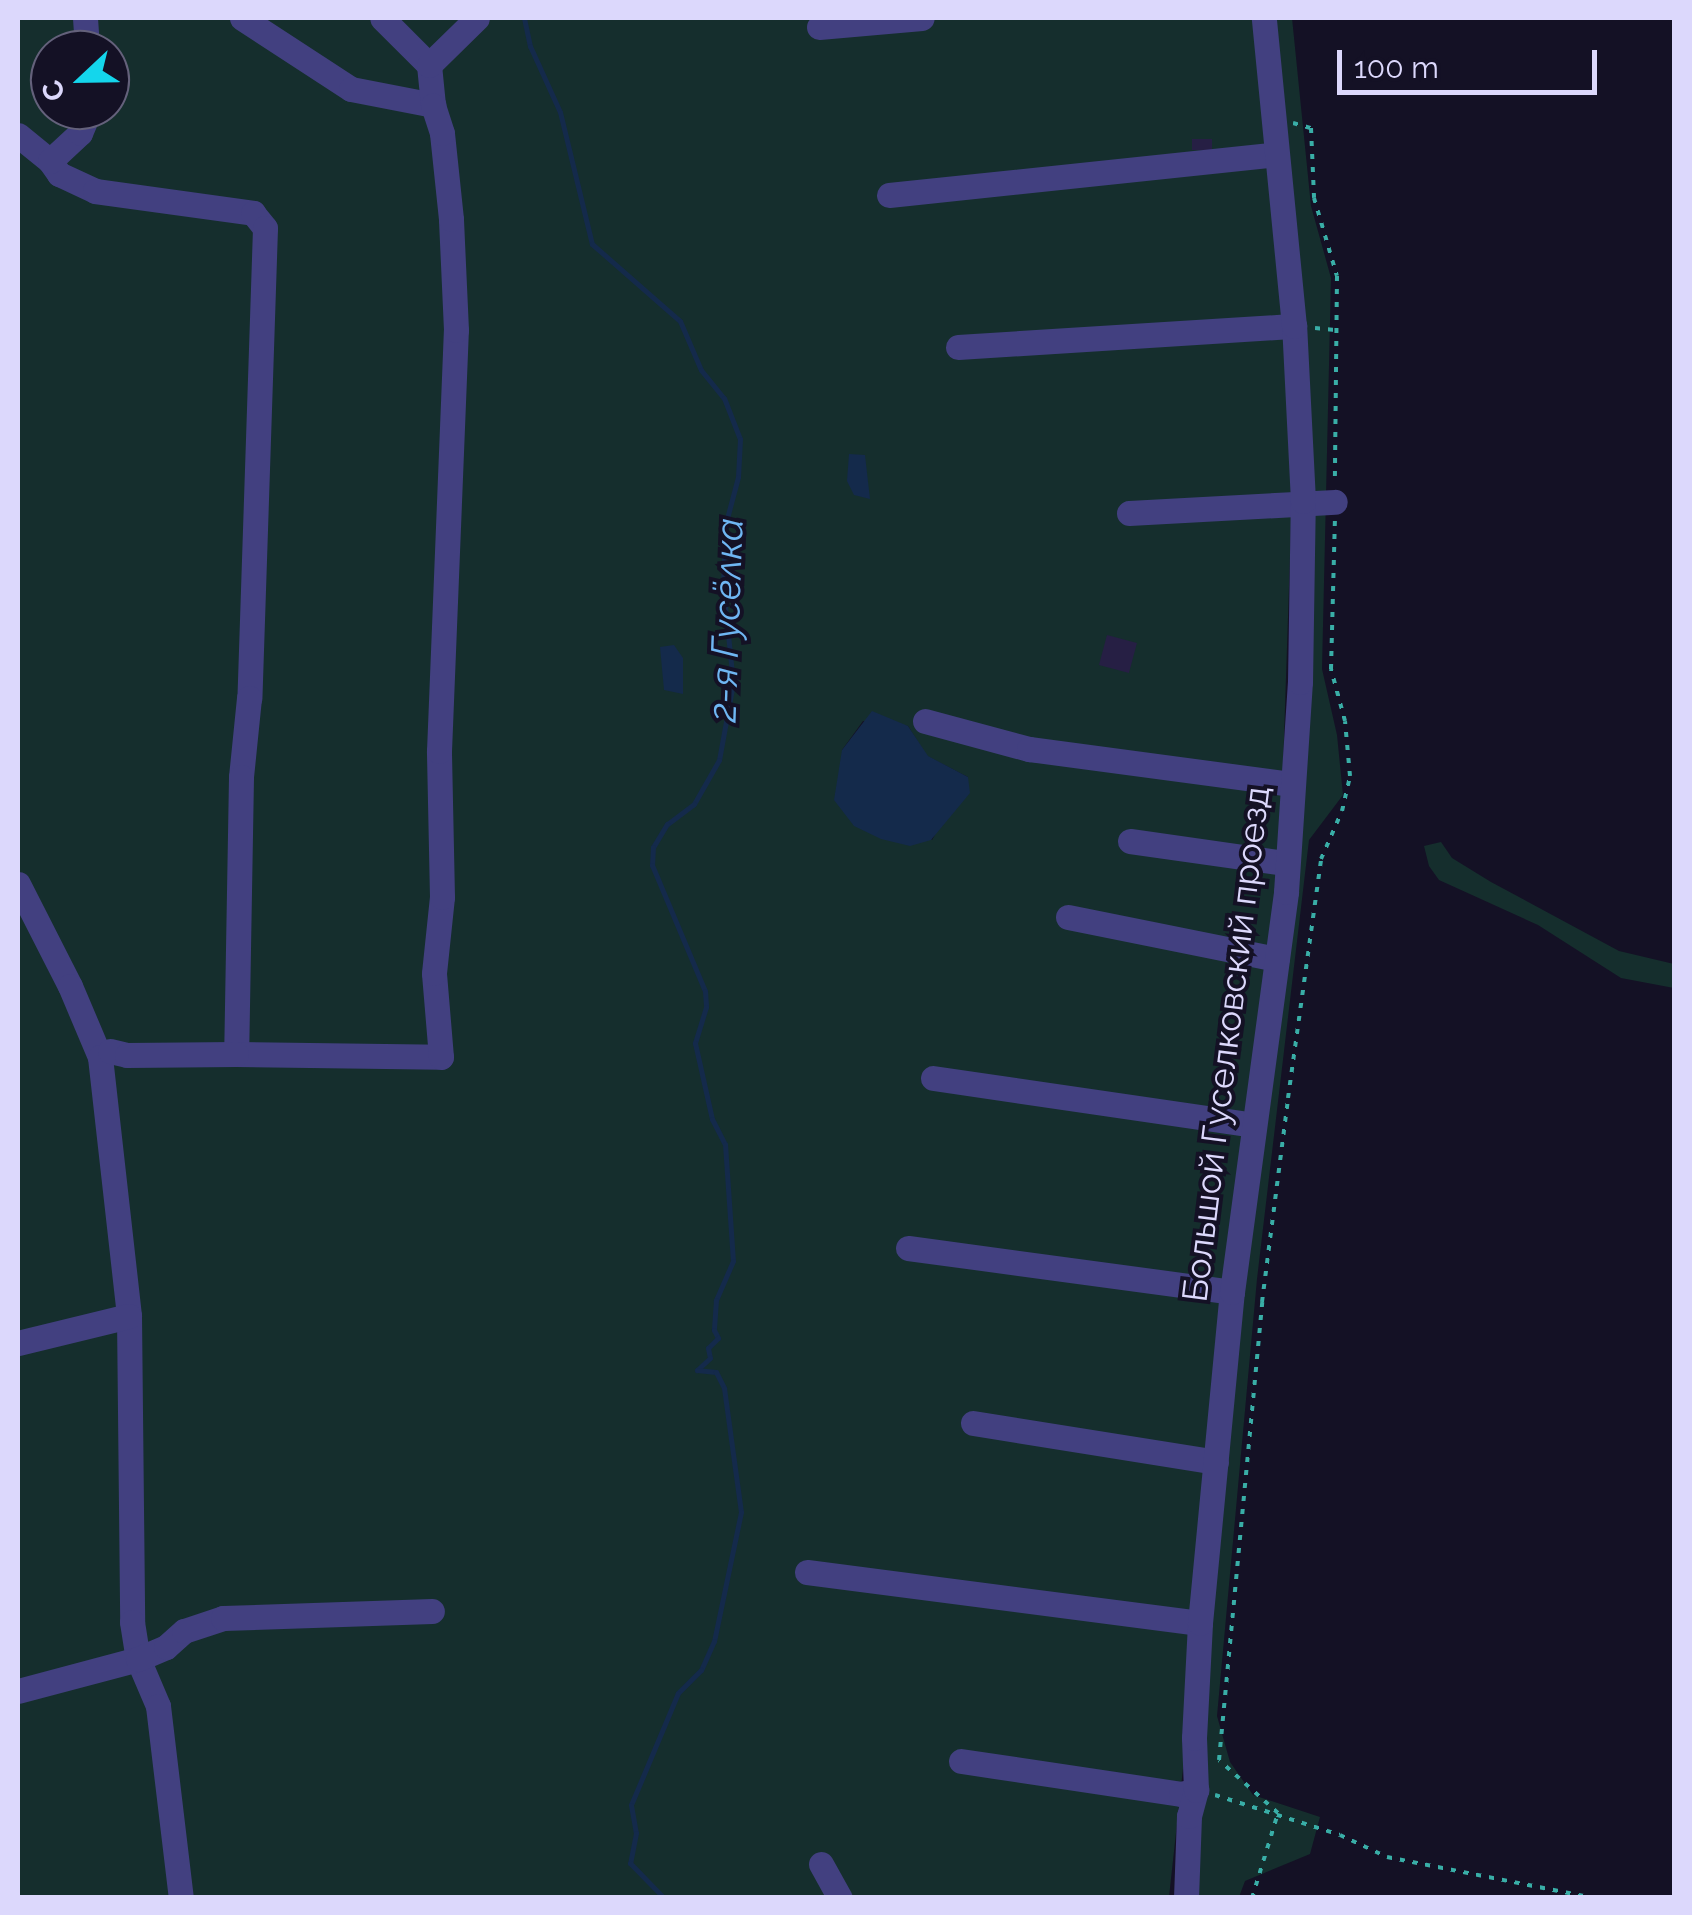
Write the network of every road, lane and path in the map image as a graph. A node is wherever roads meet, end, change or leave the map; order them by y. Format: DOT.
graph roads {
  1 [pos="242,18"];
  2 [pos="382,18"];
  3 [pos="477,18"];
  4 [pos="922,18"];
  5 [pos="1264,18"];
  6 [pos="820,27"];
  7 [pos="429,65"];
  8 [pos="433,105"];
  9 [pos="82,130"];
  10 [pos="18,136"];
  11 [pos="1276,154"];
  12 [pos="50,161"];
  13 [pos="889,194"];
  14 [pos="1294,326"];
  15 [pos="958,347"];
  16 [pos="1303,501"];
  17 [pos="1335,502"];
  18 [pos="1130,512"];
  19 [pos="925,721"];
  20 [pos="1292,784"];
  21 [pos="1130,841"];
  22 [pos="1284,863"];
  23 [pos="18,884"];
  24 [pos="1068,917"];
  25 [pos="26,924"];
  26 [pos="1277,959"];
  27 [pos="110,1050"];
  28 [pos="236,1054"];
  29 [pos="933,1078"];
  30 [pos="1254,1125"];
  31 [pos="908,1248"];
  32 [pos="1232,1292"];
  33 [pos="129,1316"];
  34 [pos="18,1343"];
  35 [pos="973,1423"];
  36 [pos="1216,1462"];
  37 [pos="808,1572"];
  38 [pos="432,1611"];
  39 [pos="1200,1623"];
  40 [pos="138,1659"];
  41 [pos="18,1692"];
  42 [pos="961,1761"];
  43 [pos="1196,1790"];
  44 [pos="820,1864"];
  45 [pos="181,1898"];
  46 [pos="840,1898"];
  47 [pos="1186,1898"];
  48 [pos="1595,1898"];
  1 -- 8 [label="street"];
  2 -- 7 [label="street"];
  3 -- 7 [label="street"];
  4 -- 6 [label="street"];
  5 -- 11 [label="street, Большой Гуселковский проезд"];
  7 -- 8 [label="street"];
  8 -- 28 [label="street"];
  9 -- 12 [label="street"];
  10 -- 12 [label="street"];
  11 -- 13 [label="street"];
  11 -- 14 [label="street, Большой Гуселковский проезд"];
  12 -- 28 [label="street"];
  14 -- 15 [label="street"];
  14 -- 16 [label="street, Большой Гуселковский проезд"];
  16 -- 17 [label="street"];
  16 -- 18 [label="street"];
  16 -- 20 [label="street, Большой Гуселковский проезд"];
  19 -- 20 [label="street"];
  20 -- 22 [label="street, Большой Гуселковский проезд"];
  21 -- 22 [label="street"];
  22 -- 26 [label="street, Большой Гуселковский проезд"];
  23 -- 25 [label="street"];
  24 -- 26 [label="street"];
  25 -- 33 [label="street"];
  26 -- 30 [label="street, Большой Гуселковский проезд"];
  27 -- 28 [label="street"];
  29 -- 30 [label="street"];
  30 -- 32 [label="street, Большой Гуселковский проезд"];
  31 -- 32 [label="street"];
  32 -- 36 [label="street, Большой Гуселковский проезд"];
  33 -- 34 [label="street"];
  33 -- 40 [label="street"];
  35 -- 36 [label="street"];
  36 -- 39 [label="street, Большой Гуселковский проезд"];
  37 -- 39 [label="street"];
  38 -- 40 [label="street"];
  39 -- 43 [label="street, Большой Гуселковский проезд"];
  40 -- 41 [label="street"];
  40 -- 45 [label="street"];
  42 -- 43 [label="street"];
  43 -- 47 [label="street, Большой Гуселковский проезд"];
  43 -- 48 [label="path"];
  44 -- 46 [label="street"];
}
